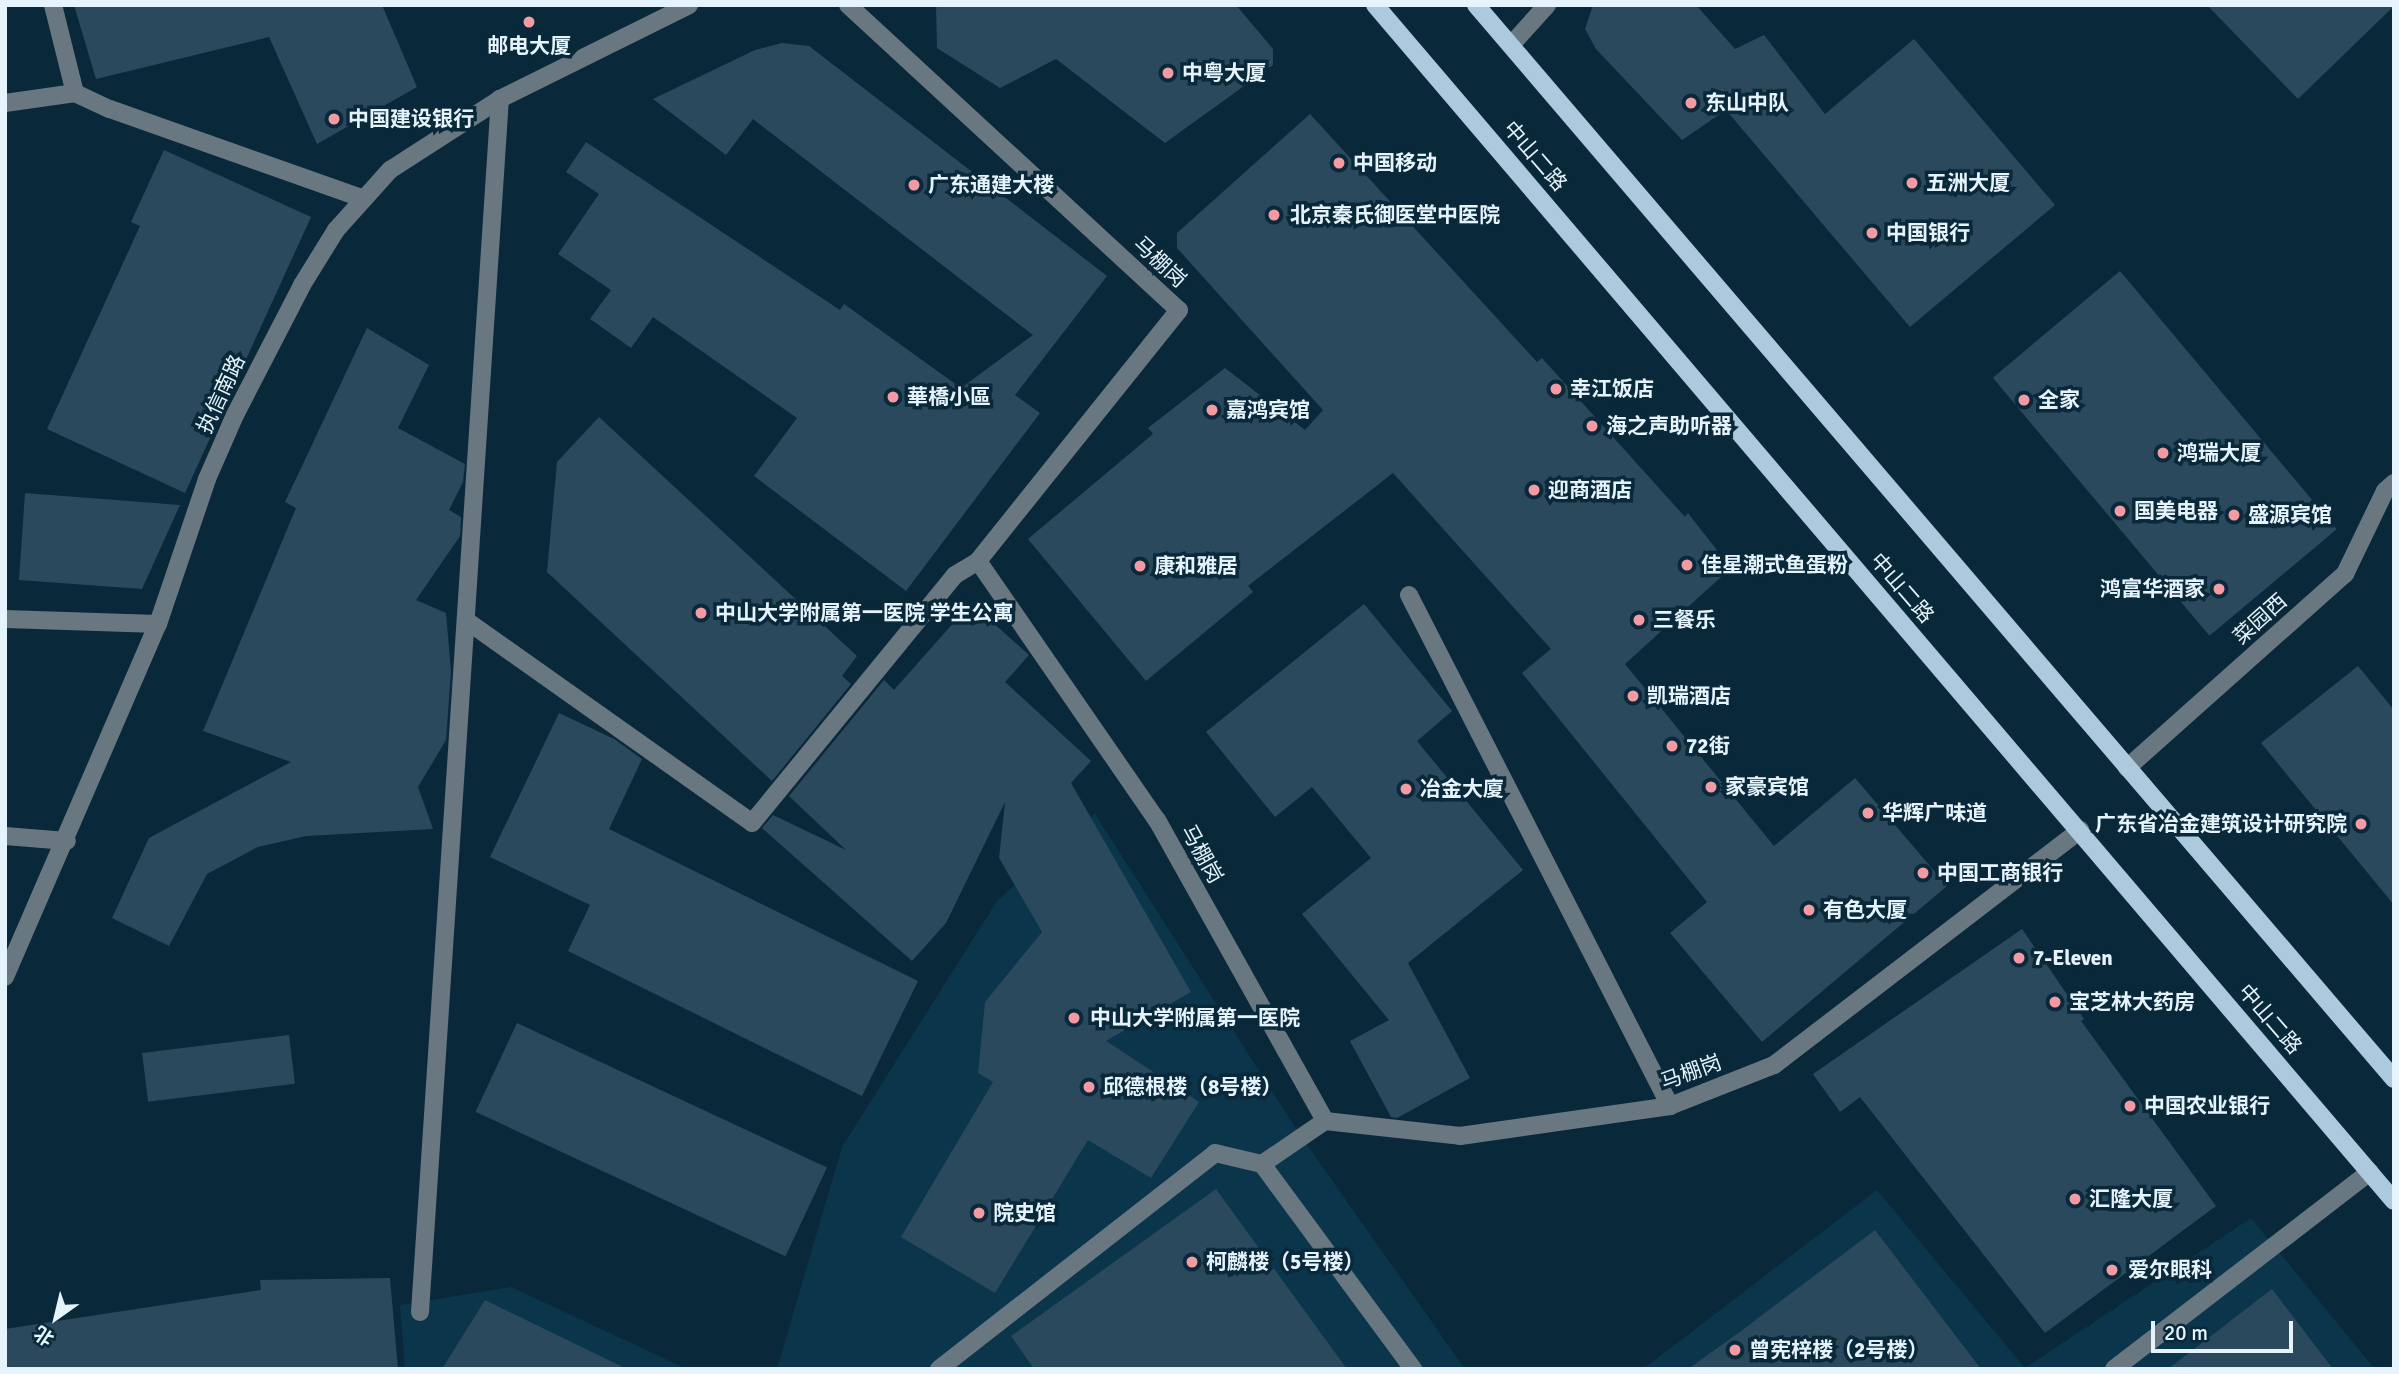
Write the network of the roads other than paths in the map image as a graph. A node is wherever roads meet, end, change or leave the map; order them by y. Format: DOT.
graph roads {
  1 [pos="54,5"];
  2 [pos="689,5"];
  3 [pos="848,5"];
  4 [pos="1375,5"];
  5 [pos="1476,5"];
  6 [pos="1548,5"];
  7 [pos="1511,45"];
  8 [pos="75,93"];
  9 [pos="500,99"];
  10 [pos="5,103"];
  11 [pos="361,198"];
  12 [pos="2394,483"];
  13 [pos="978,561"];
  14 [pos="1409,595"];
  15 [pos="5,619"];
  16 [pos="467,621"];
  17 [pos="158,624"];
  18 [pos="2127,768"];
  19 [pos="2080,830"];
  20 [pos="5,836"];
  21 [pos="67,841"];
  22 [pos="5,977"];
  23 [pos="2394,1079"];
  24 [pos="1670,1106"];
  25 [pos="1325,1121"];
  26 [pos="1262,1164"];
  27 [pos="2370,1172"];
  28 [pos="2394,1200"];
  29 [pos="420,1312"];
  30 [pos="939,1369"];
  31 [pos="1413,1369"];
  32 [pos="2114,1369"];
  1 -- 8 [label="street"];
  2 -- 9 [label="street, 执信南路"];
  3 -- 13 [label="street, 马棚岗"];
  4 -- 19 [label="main road, 中山二路"];
  5 -- 7 [label="main road"];
  6 -- 7 [label="street"];
  7 -- 18 [label="main road"];
  8 -- 10 [label="street"];
  8 -- 11 [label="street"];
  9 -- 11 [label="street, 执信南路"];
  9 -- 16 [label="street"];
  11 -- 17 [label="street, 执信南路"];
  12 -- 18 [label="street, 菜园西"];
  13 -- 16 [label="street"];
  13 -- 25 [label="street, 马棚岗"];
  14 -- 24 [label="street"];
  15 -- 17 [label="street"];
  16 -- 29 [label="street"];
  17 -- 21 [label="street, 执信南路"];
  18 -- 23 [label="main road"];
  19 -- 24 [label="street, 马棚岗"];
  19 -- 27 [label="main road, 中山二路"];
  20 -- 21 [label="street"];
  21 -- 22 [label="street, 执信南路"];
  24 -- 25 [label="street, 马棚岗"];
  25 -- 26 [label="street"];
  26 -- 30 [label="street"];
  26 -- 31 [label="street"];
  27 -- 28 [label="main road, 中山二路"];
  27 -- 32 [label="street"];
}
